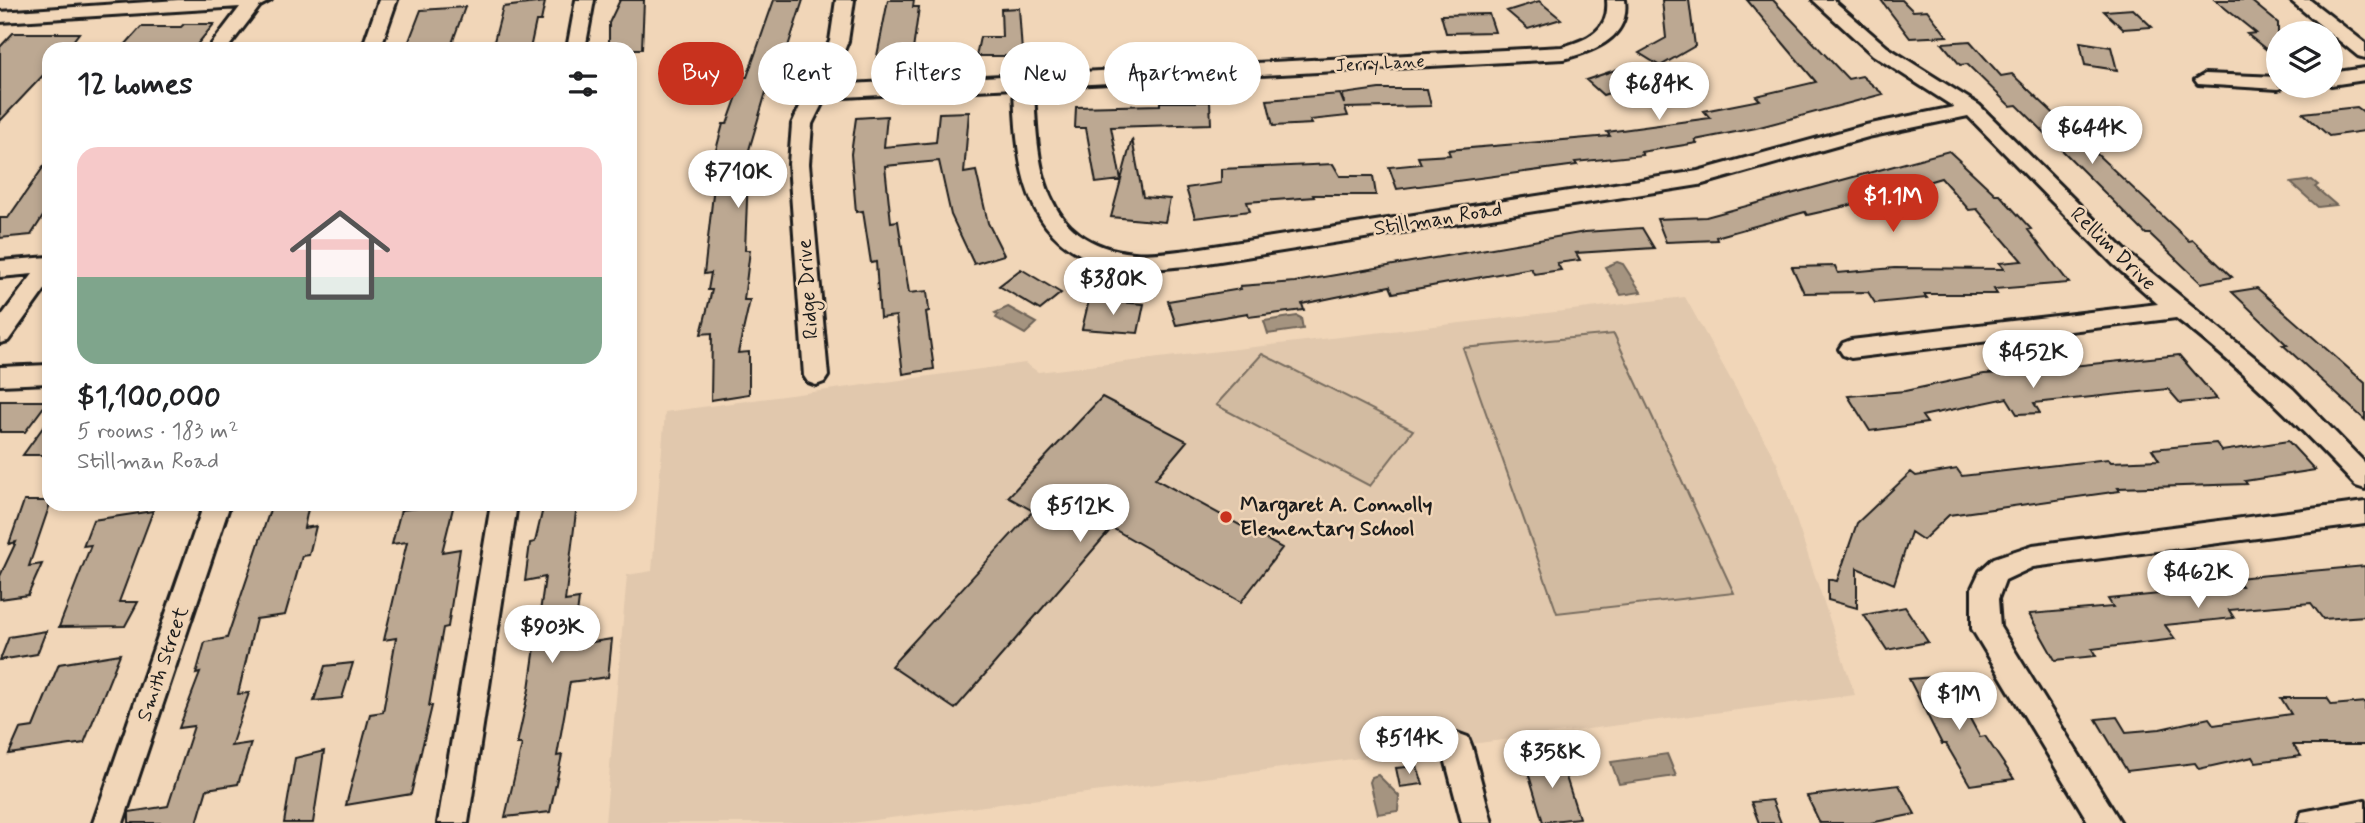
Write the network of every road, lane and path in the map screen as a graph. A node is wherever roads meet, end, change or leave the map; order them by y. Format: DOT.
graph roads {
  1 [pos="256,0"];
  2 [pos="262,0"];
  3 [pos="388,0"];
  4 [pos="584,0"];
  5 [pos="845,0"];
  6 [pos="1616,0"];
  7 [pos="1822,0"];
  8 [pos="2299,0"];
  9 [pos="3,19"];
  10 [pos="223,42"];
  11 [pos="373,42"];
  12 [pos="577,42"];
  13 [pos="839,42"];
  14 [pos="2365,52"];
  15 [pos="2365,74"];
  16 [pos="2343,77"];
  17 [pos="1090,78"];
  18 [pos="2205,80"];
  19 [pos="1000,83"];
  20 [pos="2266,83"];
  21 [pos="857,90"];
  22 [pos="811,105"];
  23 [pos="1025,105"];
  24 [pos="1972,109"];
  25 [pos="42,267"];
  26 [pos="0,269"];
  27 [pos="42,277"];
  28 [pos="2180,309"];
  29 [pos="0,335"];
  30 [pos="1851,349"];
  31 [pos="42,374"];
  32 [pos="0,376"];
  33 [pos="816,376"];
  34 [pos="2365,479"];
  35 [pos="215,511"];
  36 [pos="503,511"];
  37 [pos="2365,513"];
  38 [pos="1457,747"];
  39 [pos="2365,815"];
  40 [pos="108,823"];
  41 [pos="453,823"];
  42 [pos="1477,823"];
  43 [pos="2106,823"];
  44 [pos="2313,823"];
  1 -- 2 [label="street"];
  1 -- 9 [label="street"];
  1 -- 10 [label="street"];
  3 -- 11 [label="street"];
  4 -- 12 [label="street"];
  5 -- 13 [label="street, Ridge Drive"];
  6 -- 17 [label="street, Jerry Lane"];
  7 -- 24 [label="street, Rellim Drive"];
  8 -- 14 [label="street"];
  15 -- 16 [label="street"];
  18 -- 20 [label="street"];
  19 -- 21 [label="street, Jerry Lane"];
  22 -- 33 [label="street, Ridge Drive"];
  23 -- 24 [label="street, Stillman Road"];
  24 -- 28 [label="street, Rellim Drive"];
  25 -- 26 [label="street"];
  27 -- 29 [label="street"];
  28 -- 30 [label="street"];
  28 -- 34 [label="street, Rellim Drive"];
  31 -- 32 [label="street"];
  35 -- 40 [label="street, Smith Street"];
  36 -- 41 [label="street"];
  37 -- 43 [label="street"];
  38 -- 42 [label="street"];
  39 -- 44 [label="street"];
}
